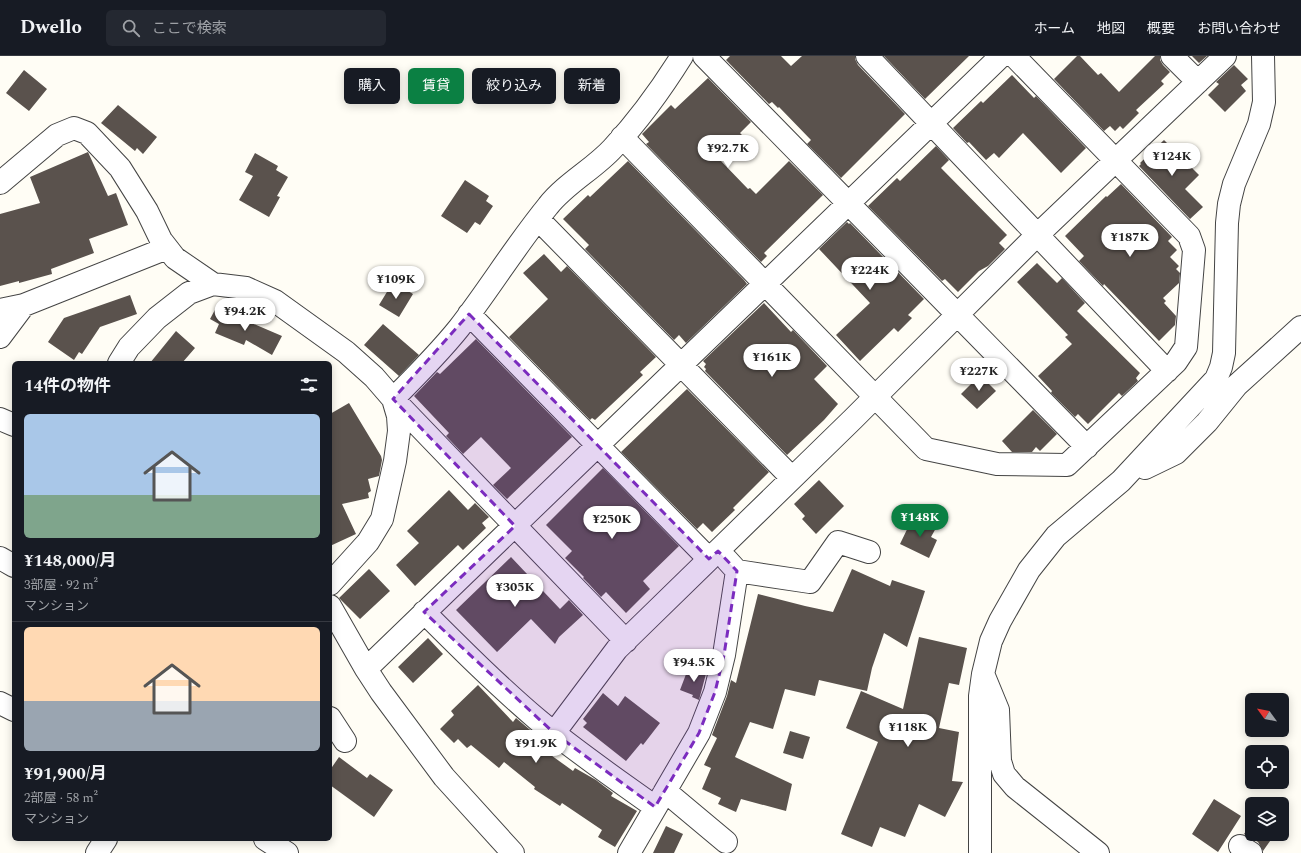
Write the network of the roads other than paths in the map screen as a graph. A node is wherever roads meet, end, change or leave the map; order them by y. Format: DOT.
graph roads {
  1 [pos="682,56"];
  2 [pos="704,56"];
  3 [pos="867,56"];
  4 [pos="1001,56"];
  5 [pos="1014,56"];
  6 [pos="1172,56"];
  7 [pos="1225,56"];
  8 [pos="1264,56"];
  9 [pos="1198,82"];
  10 [pos="932,124"];
  11 [pos="622,137"];
  12 [pos="1116,160"];
  13 [pos="0,182"];
  14 [pos="849,203"];
  15 [pos="538,219"];
  16 [pos="1038,235"];
  17 [pos="167,248"];
  18 [pos="213,284"];
  19 [pos="765,284"];
  20 [pos="24,305"];
  21 [pos="0,310"];
  22 [pos="469,314"];
  23 [pos="957,314"];
  24 [pos="1301,327"];
  25 [pos="0,337"];
  26 [pos="120,361"];
  27 [pos="681,365"];
  28 [pos="1167,371"];
  29 [pos="875,396"];
  30 [pos="393,399"];
  31 [pos="0,419"];
  32 [pos="12,424"];
  33 [pos="598,445"];
  34 [pos="1087,447"];
  35 [pos="1144,468"];
  36 [pos="792,478"];
  37 [pos="515,526"];
  38 [pos="869,552"];
  39 [pos="714,555"];
  40 [pos="0,558"];
  41 [pos="12,565"];
  42 [pos="737,571"];
  43 [pos="332,578"];
  44 [pos="332,610"];
  45 [pos="424,612"];
  46 [pos="626,641"];
  47 [pos="366,669"];
  48 [pos="983,674"];
  49 [pos="0,703"];
  50 [pos="12,709"];
  51 [pos="332,721"];
  52 [pos="554,733"];
  53 [pos="345,740"];
  54 [pos="660,799"];
  55 [pos="105,841"];
  56 [pos="268,841"];
  57 [pos="726,842"];
  58 [pos="97,853"];
  59 [pos="287,853"];
  60 [pos="513,853"];
  61 [pos="629,853"];
  62 [pos="980,853"];
  63 [pos="1098,853"];
  1 -- 11 [label="street"];
  2 -- 14 [label="street"];
  3 -- 10 [label="street"];
  4 -- 10 [label="street"];
  5 -- 12 [label="street"];
  6 -- 9 [label="street"];
  7 -- 9 [label="street"];
  8 -- 48 [label="street"];
  9 -- 12 [label="street"];
  10 -- 14 [label="street"];
  10 -- 16 [label="street"];
  11 -- 15 [label="street"];
  11 -- 19 [label="street"];
  12 -- 16 [label="street"];
  12 -- 28 [label="street"];
  13 -- 17 [label="street"];
  14 -- 19 [label="street"];
  14 -- 23 [label="street"];
  15 -- 22 [label="street"];
  15 -- 27 [label="street"];
  16 -- 23 [label="street"];
  16 -- 28 [label="street"];
  17 -- 18 [label="street"];
  17 -- 20 [label="street"];
  18 -- 26 [label="street"];
  18 -- 30 [label="street"];
  19 -- 27 [label="street"];
  19 -- 29 [label="street"];
  20 -- 21 [label="street"];
  20 -- 25 [label="street"];
  22 -- 30 [label="street"];
  22 -- 33 [label="street"];
  23 -- 29 [label="street"];
  23 -- 34 [label="street"];
  24 -- 35 [label="street"];
  27 -- 33 [label="street"];
  27 -- 36 [label="street"];
  28 -- 34 [label="street"];
  29 -- 34 [label="street"];
  29 -- 36 [label="street"];
  30 -- 37 [label="street"];
  30 -- 43 [label="street"];
  31 -- 32 [label="street"];
  33 -- 37 [label="street"];
  33 -- 39 [label="street"];
  36 -- 39 [label="street"];
  37 -- 45 [label="street"];
  37 -- 46 [label="street"];
  38 -- 42 [label="street"];
  39 -- 42 [label="street"];
  39 -- 46 [label="street"];
  40 -- 41 [label="street"];
  42 -- 54 [label="street"];
  44 -- 47 [label="street"];
  45 -- 47 [label="street"];
  45 -- 52 [label="street"];
  46 -- 52 [label="street"];
  47 -- 60 [label="street"];
  48 -- 62 [label="street"];
  48 -- 63 [label="street"];
  49 -- 50 [label="street"];
  51 -- 53 [label="street"];
  52 -- 54 [label="street"];
  54 -- 57 [label="street"];
  54 -- 61 [label="street"];
  55 -- 58 [label="street"];
  56 -- 59 [label="street"];
}
